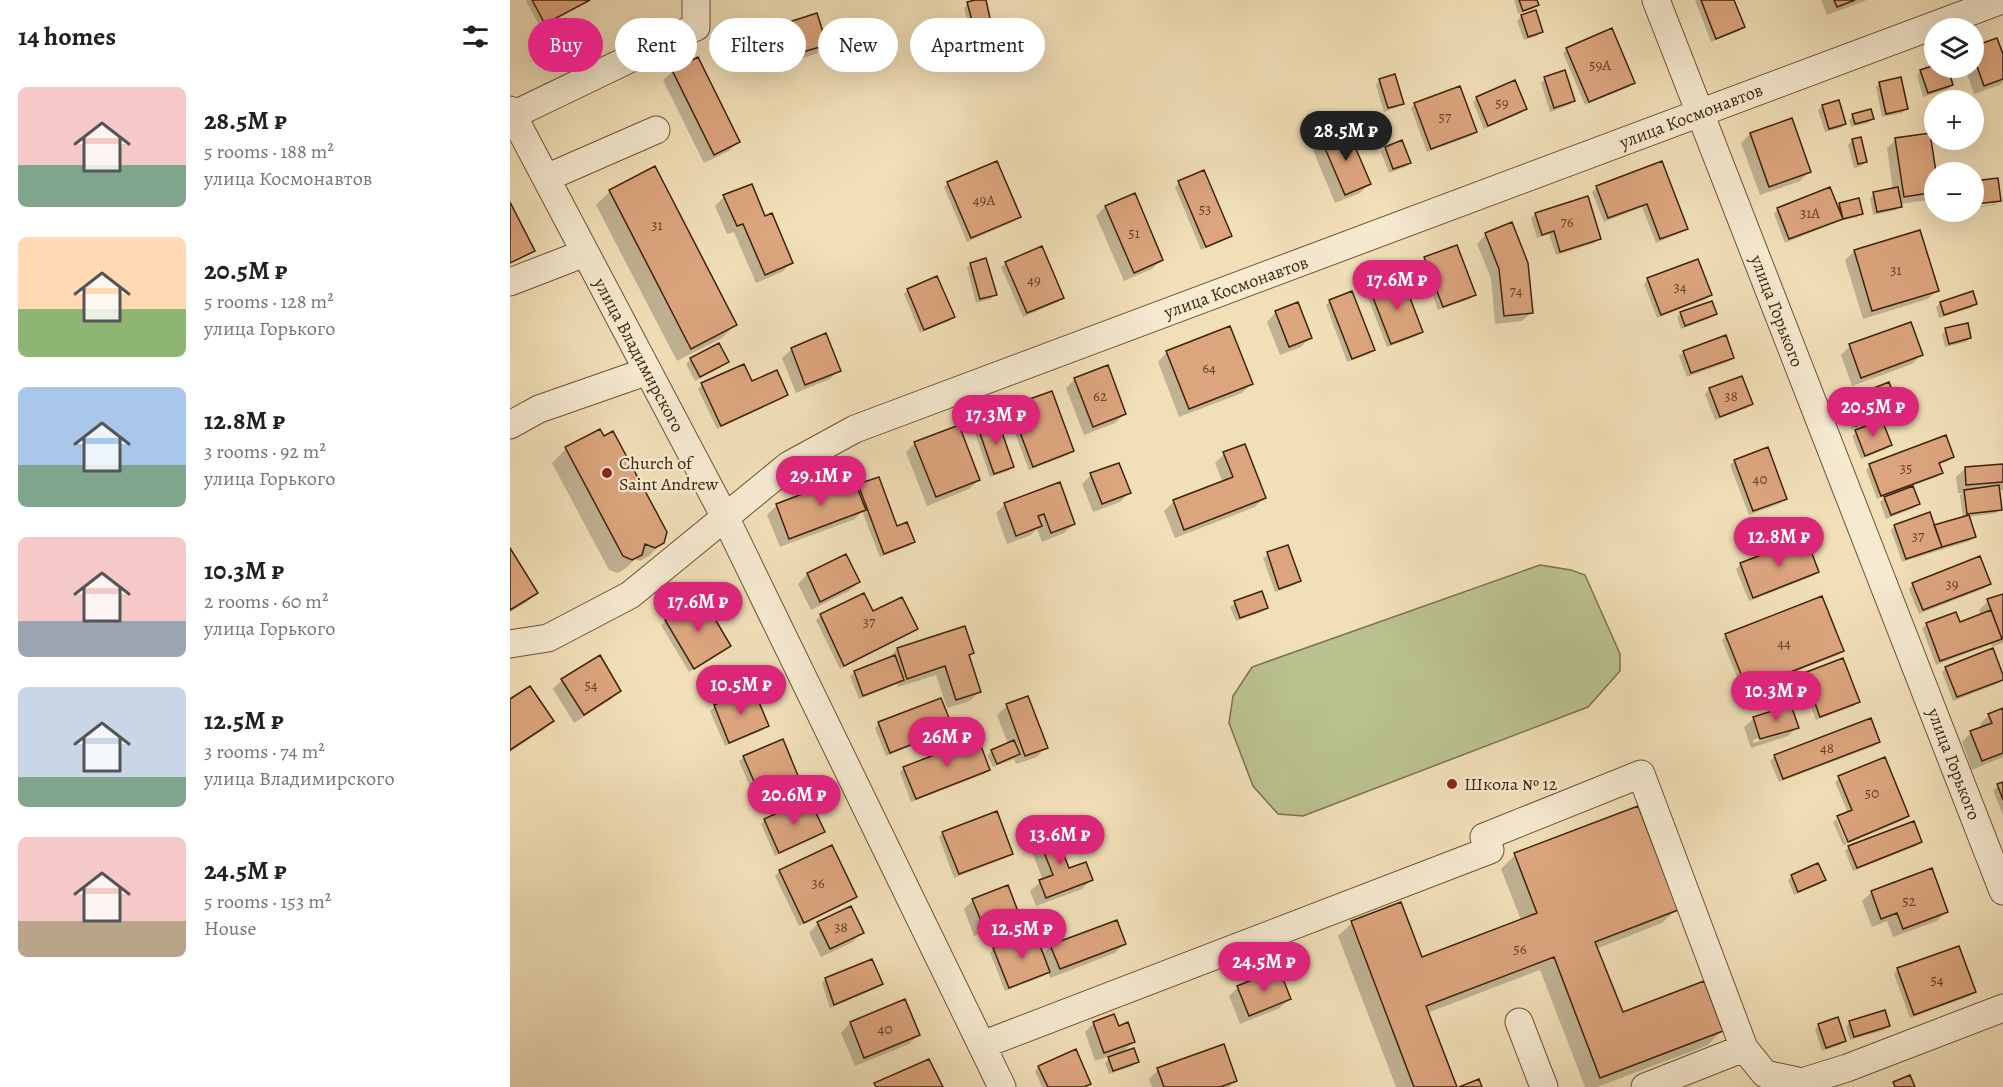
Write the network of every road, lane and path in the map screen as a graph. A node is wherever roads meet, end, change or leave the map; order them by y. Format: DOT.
graph roads {
  1 [pos="696,0"];
  2 [pos="1656,0"];
  3 [pos="2002,0"];
  4 [pos="511,112"];
  5 [pos="1700,113"];
  6 [pos="656,130"];
  7 [pos="546,178"];
  8 [pos="585,253"];
  9 [pos="510,282"];
  10 [pos="648,371"];
  11 [pos="510,425"];
  12 [pos="726,519"];
  13 [pos="510,644"];
  14 [pos="2003,891"];
  15 [pos="2003,1008"];
  16 [pos="1519,1022"];
  17 [pos="982,1045"];
  18 [pos="1744,1048"];
  19 [pos="1002,1087"];
  20 [pos="1544,1087"];
  21 [pos="1645,1087"];
  1 -- 4 [label="street"];
  2 -- 5 [label="street, улица Горького"];
  3 -- 5 [label="street, улица Космонавтов"];
  4 -- 7 [label="street, улица Владимирского"];
  5 -- 12 [label="street, улица Космонавтов"];
  5 -- 14 [label="street, улица Горького"];
  6 -- 7 [label="street"];
  7 -- 8 [label="street, улица Владимирского"];
  8 -- 9 [label="street"];
  8 -- 10 [label="street, улица Владимирского"];
  10 -- 11 [label="street"];
  10 -- 12 [label="street, улица Владимирского"];
  12 -- 13 [label="street, улица Космонавтов"];
  12 -- 17 [label="street, улица Владимирского"];
  15 -- 18 [label="street"];
  16 -- 20 [label="street"];
  17 -- 18 [label="street"];
  17 -- 19 [label="street, улица Владимирского"];
  18 -- 21 [label="street"];
}
